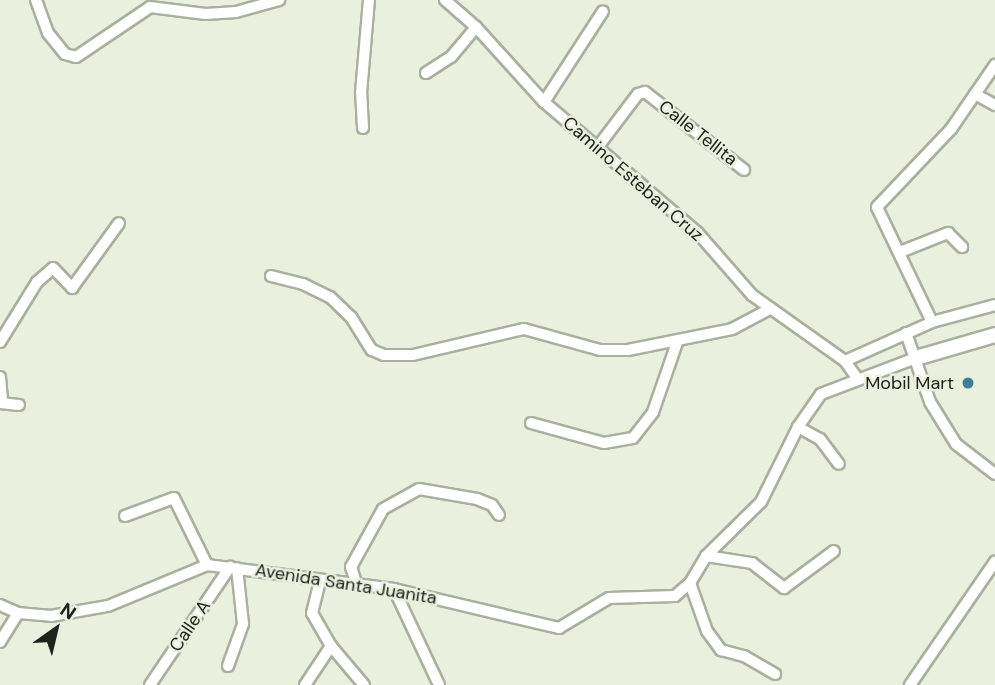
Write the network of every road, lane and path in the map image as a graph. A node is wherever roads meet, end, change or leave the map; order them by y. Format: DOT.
graph roads {
  1 [pos="36,0"];
  2 [pos="279,0"];
  3 [pos="369,0"];
  4 [pos="445,0"];
  5 [pos="603,11"];
  6 [pos="476,27"];
  7 [pos="995,65"];
  8 [pos="426,73"];
  9 [pos="975,94"];
  10 [pos="544,103"];
  11 [pos="995,105"];
  12 [pos="363,128"];
  13 [pos="597,148"];
  14 [pos="744,170"];
  15 [pos="119,223"];
  16 [pos="962,247"];
  17 [pos="900,252"];
  18 [pos="271,276"];
  19 [pos="995,305"];
  20 [pos="769,309"];
  21 [pos="932,322"];
  22 [pos="906,332"];
  23 [pos="995,335"];
  24 [pos="678,340"];
  25 [pos="0,342"];
  26 [pos="916,358"];
  27 [pos="845,361"];
  28 [pos="0,377"];
  29 [pos="857,378"];
  30 [pos="1,402"];
  31 [pos="19,405"];
  32 [pos="531,423"];
  33 [pos="798,427"];
  34 [pos="839,464"];
  35 [pos="995,474"];
  36 [pos="499,515"];
  37 [pos="125,516"];
  38 [pos="834,551"];
  39 [pos="706,556"];
  40 [pos="995,562"];
  41 [pos="207,565"];
  42 [pos="234,567"];
  43 [pos="320,581"];
  44 [pos="356,583"];
  45 [pos="690,583"];
  46 [pos="394,589"];
  47 [pos="0,605"];
  48 [pos="18,613"];
  49 [pos="0,642"];
  50 [pos="331,646"];
  51 [pos="228,666"];
  52 [pos="775,674"];
  53 [pos="150,685"];
  54 [pos="305,685"];
  55 [pos="364,685"];
  56 [pos="439,685"];
  57 [pos="910,685"];
  1 -- 2 [label="street"];
  3 -- 12 [label="street"];
  4 -- 6 [label="street, Camino Esteban Cruz"];
  5 -- 10 [label="street"];
  6 -- 8 [label="street"];
  6 -- 10 [label="street, Camino Esteban Cruz"];
  7 -- 9 [label="street"];
  9 -- 11 [label="street"];
  9 -- 17 [label="street"];
  10 -- 13 [label="street, Camino Esteban Cruz"];
  13 -- 14 [label="street, Calle Tellita"];
  13 -- 20 [label="street, Camino Esteban Cruz"];
  15 -- 25 [label="street"];
  16 -- 17 [label="street"];
  17 -- 21 [label="street"];
  18 -- 24 [label="street"];
  19 -- 21 [label="street"];
  20 -- 24 [label="street"];
  20 -- 27 [label="street, Camino Esteban Cruz"];
  21 -- 22 [label="street"];
  22 -- 26 [label="street"];
  22 -- 27 [label="street"];
  23 -- 26 [label="street"];
  24 -- 32 [label="street"];
  26 -- 29 [label="street"];
  26 -- 35 [label="street"];
  27 -- 29 [label="street, Camino Esteban Cruz"];
  28 -- 30 [label="street"];
  29 -- 33 [label="street"];
  30 -- 31 [label="street"];
  33 -- 34 [label="street"];
  33 -- 39 [label="street"];
  36 -- 44 [label="street"];
  37 -- 41 [label="street"];
  38 -- 39 [label="street"];
  39 -- 45 [label="street"];
  40 -- 57 [label="street"];
  41 -- 42 [label="street, Avenida Santa Juanita"];
  41 -- 48 [label="street, Avenida Santa Juanita"];
  42 -- 43 [label="street, Avenida Santa Juanita"];
  42 -- 51 [label="street"];
  42 -- 53 [label="street, Calle A"];
  43 -- 44 [label="street, Avenida Santa Juanita"];
  43 -- 50 [label="street"];
  44 -- 46 [label="street, Avenida Santa Juanita"];
  45 -- 46 [label="street, Avenida Santa Juanita"];
  45 -- 52 [label="street"];
  46 -- 56 [label="street"];
  47 -- 48 [label="street, Avenida Santa Juanita"];
  48 -- 49 [label="street"];
  50 -- 54 [label="street"];
  50 -- 55 [label="street"];
}
